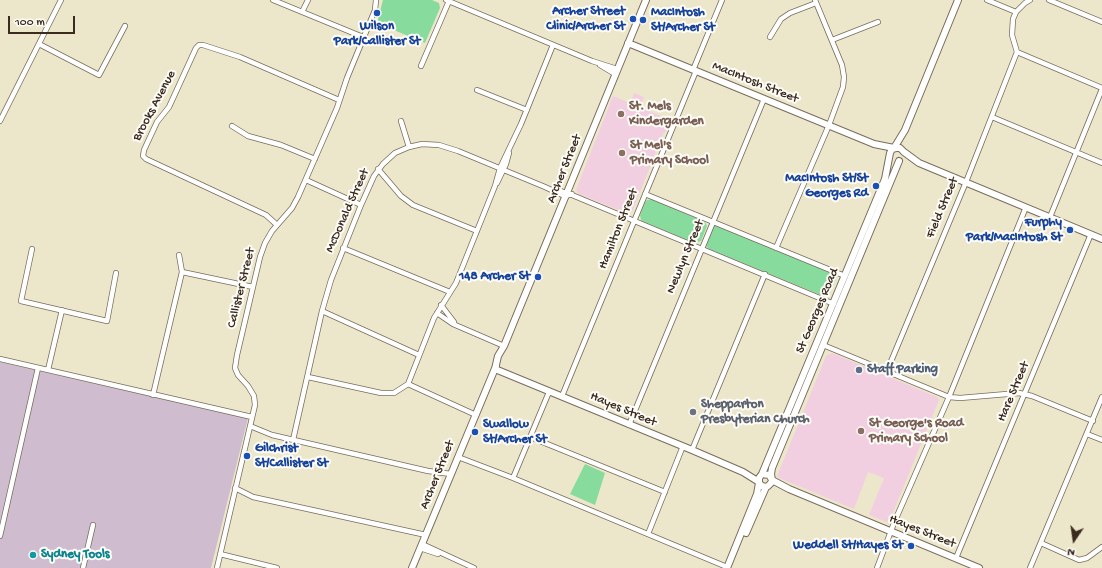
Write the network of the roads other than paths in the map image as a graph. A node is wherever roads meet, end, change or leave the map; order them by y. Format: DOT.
graph roads {
  1 [pos="61,0"];
  2 [pos="273,0"];
  3 [pos="308,0"];
  4 [pos="646,0"];
  5 [pos="722,0"];
  6 [pos="958,0"];
  7 [pos="987,0"];
  8 [pos="1030,0"];
  9 [pos="1049,0"];
  10 [pos="376,1"];
  11 [pos="448,1"];
  12 [pos="816,2"];
  13 [pos="302,12"];
  14 [pos="1016,12"];
  15 [pos="878,22"];
  16 [pos="1102,22"];
  17 [pos="125,26"];
  18 [pos="770,37"];
  19 [pos="363,38"];
  20 [pos="832,40"];
  21 [pos="628,43"];
  22 [pos="39,44"];
  23 [pos="553,45"];
  24 [pos="1017,52"];
  25 [pos="421,66"];
  26 [pos="695,70"];
  27 [pos="616,71"];
  28 [pos="1102,88"];
  29 [pos="477,90"];
  30 [pos="764,99"];
  31 [pos="339,100"];
  32 [pos="527,110"];
  33 [pos="992,117"];
  34 [pos="0,121"];
  35 [pos="401,121"];
  36 [pos="232,126"];
  37 [pos="829,126"];
  38 [pos="905,130"];
  39 [pos="874,144"];
  40 [pos="409,147"];
  41 [pos="894,148"];
  42 [pos="903,152"];
  43 [pos="1076,152"];
  44 [pos="890,155"];
  45 [pos="315,159"];
  46 [pos="900,161"];
  47 [pos="919,163"];
  48 [pos="1102,163"];
  49 [pos="378,169"];
  50 [pos="502,169"];
  51 [pos="306,180"];
  52 [pos="966,182"];
  53 [pos="568,194"];
  54 [pos="646,194"];
  55 [pos="361,205"];
  56 [pos="1026,207"];
  57 [pos="875,212"];
  58 [pos="1050,217"];
  59 [pos="635,221"];
  60 [pos="712,222"];
  61 [pos="277,225"];
  62 [pos="477,231"];
  63 [pos="1091,234"];
  64 [pos="1102,239"];
  65 [pos="343,248"];
  66 [pos="701,248"];
  67 [pos="776,248"];
  68 [pos="32,249"];
  69 [pos="179,255"];
  70 [pos="182,272"];
  71 [pos="116,273"];
  72 [pos="764,274"];
  73 [pos="848,277"];
  74 [pos="253,287"];
  75 [pos="450,292"];
  76 [pos="442,305"];
  77 [pos="834,308"];
  78 [pos="62,310"];
  79 [pos="322,311"];
  80 [pos="437,313"];
  81 [pos="457,327"];
  82 [pos="820,344"];
  83 [pos="504,346"];
  84 [pos="419,355"];
  85 [pos="0,359"];
  86 [pos="38,368"];
  87 [pos="494,369"];
  88 [pos="48,370"];
  89 [pos="887,371"];
  90 [pos="308,377"];
  91 [pos="408,384"];
  92 [pos="549,392"];
  93 [pos="1025,394"];
  94 [pos="153,395"];
  95 [pos="562,396"];
  96 [pos="948,397"];
  97 [pos="1102,397"];
  98 [pos="476,415"];
  99 [pos="252,417"];
  100 [pos="1093,421"];
  101 [pos="629,425"];
  102 [pos="250,428"];
  103 [pos="1087,434"];
  104 [pos="530,437"];
  105 [pos="294,440"];
  106 [pos="1102,440"];
  107 [pos="683,446"];
  108 [pos="692,450"];
  109 [pos="458,456"];
  110 [pos="771,463"];
  111 [pos="743,472"];
  112 [pos="762,475"];
  113 [pos="450,477"];
  114 [pos="513,478"];
  115 [pos="772,479"];
  116 [pos="759,482"];
  117 [pos="766,487"];
  118 [pos="789,489"];
  119 [pos="234,491"];
  120 [pos="665,492"];
  121 [pos="758,499"];
  122 [pos="93,525"];
  123 [pos="892,532"];
  124 [pos="648,534"];
  125 [pos="0,536"];
  126 [pos="423,542"];
  127 [pos="1041,543"];
  128 [pos="1102,547"];
  129 [pos="220,554"];
  130 [pos="956,558"];
  131 [pos="1032,567"];
  132 [pos="83,568"];
  133 [pos="216,568"];
  134 [pos="277,568"];
  135 [pos="412,568"];
  136 [pos="474,568"];
  137 [pos="729,568"];
  138 [pos="877,568"];
  139 [pos="979,568"];
  1 -- 22 [label="street"];
  2 -- 13 [label="street"];
  3 -- 13 [label="street"];
  4 -- 21 [label="street, Archer Street"];
  5 -- 26 [label="street, Hamilton Street"];
  6 -- 38 [label="street"];
  7 -- 14 [label="street"];
  8 -- 14 [label="street"];
  9 -- 16 [label="street"];
  10 -- 19 [label="street, Callister Street"];
  11 -- 23 [label="street"];
  11 -- 25 [label="street"];
  12 -- 18 [label="street"];
  12 -- 20 [label="street"];
  13 -- 19 [label="street"];
  14 -- 24 [label="street"];
  15 -- 20 [label="street"];
  17 -- 22 [label="street"];
  19 -- 31 [label="street, Callister Street"];
  20 -- 37 [label="street"];
  21 -- 26 [label="street, MacIntosh Street"];
  21 -- 27 [label="street, Archer Street"];
  22 -- 34 [label="street"];
  23 -- 27 [label="street"];
  23 -- 32 [label="street"];
  24 -- 28 [label="street"];
  24 -- 33 [label="street, Field Street"];
  26 -- 30 [label="street, MacIntosh Street"];
  26 -- 54 [label="street, Hamilton Street"];
  27 -- 53 [label="street, Archer Street"];
  28 -- 43 [label="street"];
  29 -- 32 [label="street"];
  30 -- 37 [label="street, MacIntosh Street"];
  30 -- 60 [label="street, Newlyn Street"];
  31 -- 45 [label="street, Callister Street"];
  31 -- 61 [label="street, Brooks Avenue"];
  32 -- 50 [label="street"];
  33 -- 43 [label="street"];
  33 -- 52 [label="street, Field Street"];
  35 -- 40 [label="street"];
  36 -- 45 [label="street"];
  37 -- 39 [label="street, MacIntosh Street"];
  37 -- 67 [label="street"];
  38 -- 41 [label="street"];
  38 -- 42 [label="street"];
  39 -- 41 [label="street, MacIntosh Street"];
  39 -- 44 [label="street, MacIntosh Street"];
  40 -- 49 [label="street, McDonald Street"];
  40 -- 50 [label="street, McDonald Street"];
  41 -- 42 [label="street"];
  41 -- 44 [label="street"];
  42 -- 46 [label="street"];
  42 -- 47 [label="street"];
  43 -- 48 [label="street"];
  43 -- 58 [label="street"];
  44 -- 46 [label="street"];
  44 -- 57 [label="street, St Georges Road"];
  45 -- 51 [label="street, Callister Street"];
  46 -- 47 [label="street"];
  46 -- 57 [label="street, St Georges Road"];
  47 -- 52 [label="street"];
  49 -- 55 [label="street, McDonald Street"];
  49 -- 62 [label="street"];
  50 -- 53 [label="street, McDonald Street"];
  50 -- 62 [label="street"];
  51 -- 55 [label="street"];
  51 -- 61 [label="street, Callister Street"];
  52 -- 56 [label="street"];
  52 -- 89 [label="street, Field Street"];
  53 -- 59 [label="street, McDonald Street"];
  53 -- 83 [label="street, Archer Street"];
  54 -- 59 [label="street, Hamilton Street"];
  54 -- 60 [label="street"];
  55 -- 65 [label="street, McDonald Street"];
  56 -- 58 [label="street"];
  56 -- 96 [label="street"];
  57 -- 73 [label="street, St Georges Road"];
  58 -- 63 [label="street"];
  59 -- 66 [label="street, McDonald Street"];
  59 -- 95 [label="street, Hamilton Street"];
  60 -- 66 [label="street, Newlyn Street"];
  60 -- 67 [label="street"];
  61 -- 74 [label="street, Callister Street"];
  62 -- 75 [label="street"];
  63 -- 64 [label="street"];
  63 -- 93 [label="street, Hare Street"];
  65 -- 75 [label="street"];
  65 -- 79 [label="street, McDonald Street"];
  66 -- 72 [label="street, McDonald Street"];
  66 -- 101 [label="street, Newlyn Street"];
  67 -- 73 [label="street"];
  68 -- 78 [label="street"];
  69 -- 70 [label="street"];
  70 -- 74 [label="street"];
  70 -- 94 [label="street"];
  71 -- 78 [label="street"];
  72 -- 77 [label="street, McDonald Street"];
  72 -- 108 [label="street"];
  73 -- 77 [label="street, St Georges Road"];
  74 -- 99 [label="street, Callister Street"];
  75 -- 76 [label="street"];
  76 -- 80 [label="street"];
  76 -- 81 [label="street"];
  77 -- 82 [label="street, St Georges Road"];
  78 -- 88 [label="street"];
  79 -- 84 [label="street"];
  79 -- 90 [label="street, McDonald Street"];
  80 -- 81 [label="street"];
  80 -- 84 [label="street"];
  81 -- 83 [label="street"];
  82 -- 89 [label="street"];
  82 -- 110 [label="street, St Georges Road"];
  83 -- 87 [label="street, Archer Street"];
  84 -- 91 [label="street"];
  85 -- 86 [label="street"];
  86 -- 88 [label="street"];
  86 -- 125 [label="street"];
  87 -- 92 [label="street, Hayes Street"];
  87 -- 98 [label="street, Archer Street"];
  88 -- 94 [label="street"];
  89 -- 96 [label="street"];
  90 -- 91 [label="street"];
  90 -- 105 [label="street, McDonald Street"];
  91 -- 98 [label="street"];
  92 -- 95 [label="street, Hayes Street"];
  92 -- 104 [label="street"];
  93 -- 96 [label="street"];
  93 -- 100 [label="street"];
  93 -- 130 [label="street, Hare Street"];
  94 -- 99 [label="street"];
  95 -- 101 [label="street, Hayes Street"];
  96 -- 123 [label="street"];
  97 -- 100 [label="street"];
  98 -- 109 [label="street, Archer Street"];
  99 -- 102 [label="street, Callister Street"];
  100 -- 103 [label="street"];
  101 -- 107 [label="street, Hayes Street"];
  102 -- 105 [label="street"];
  102 -- 119 [label="street, Callister Street"];
  103 -- 106 [label="street"];
  103 -- 127 [label="street"];
  104 -- 114 [label="street"];
  104 -- 120 [label="street"];
  105 -- 113 [label="street"];
  107 -- 108 [label="street, Hayes Street"];
  107 -- 120 [label="street"];
  108 -- 111 [label="street, Hayes Street"];
  109 -- 113 [label="street, Archer Street"];
  109 -- 114 [label="street"];
  110 -- 112 [label="street, St Georges Road"];
  110 -- 115 [label="street, St Georges Road"];
  111 -- 112 [label="street, Hayes Street"];
  111 -- 116 [label="street, Hayes Street"];
  112 -- 115 [label="street"];
  112 -- 116 [label="street"];
  113 -- 126 [label="street, Archer Street"];
  114 -- 124 [label="street"];
  115 -- 117 [label="street"];
  115 -- 118 [label="street, Hayes Street"];
  116 -- 117 [label="street"];
  116 -- 121 [label="street"];
  117 -- 118 [label="street, Hayes Street"];
  117 -- 121 [label="street"];
  118 -- 123 [label="street, Hayes Street"];
  119 -- 126 [label="street"];
  119 -- 129 [label="street, Callister Street"];
  120 -- 124 [label="street"];
  121 -- 137 [label="street"];
  122 -- 132 [label="street"];
  123 -- 130 [label="street, Hayes Street"];
  123 -- 138 [label="street"];
  124 -- 137 [label="street"];
  126 -- 135 [label="street, Archer Street"];
  126 -- 136 [label="street"];
  127 -- 128 [label="street"];
  127 -- 131 [label="street"];
  129 -- 133 [label="street, Callister Street"];
  129 -- 134 [label="street"];
  130 -- 139 [label="street, Hayes Street"];
}
